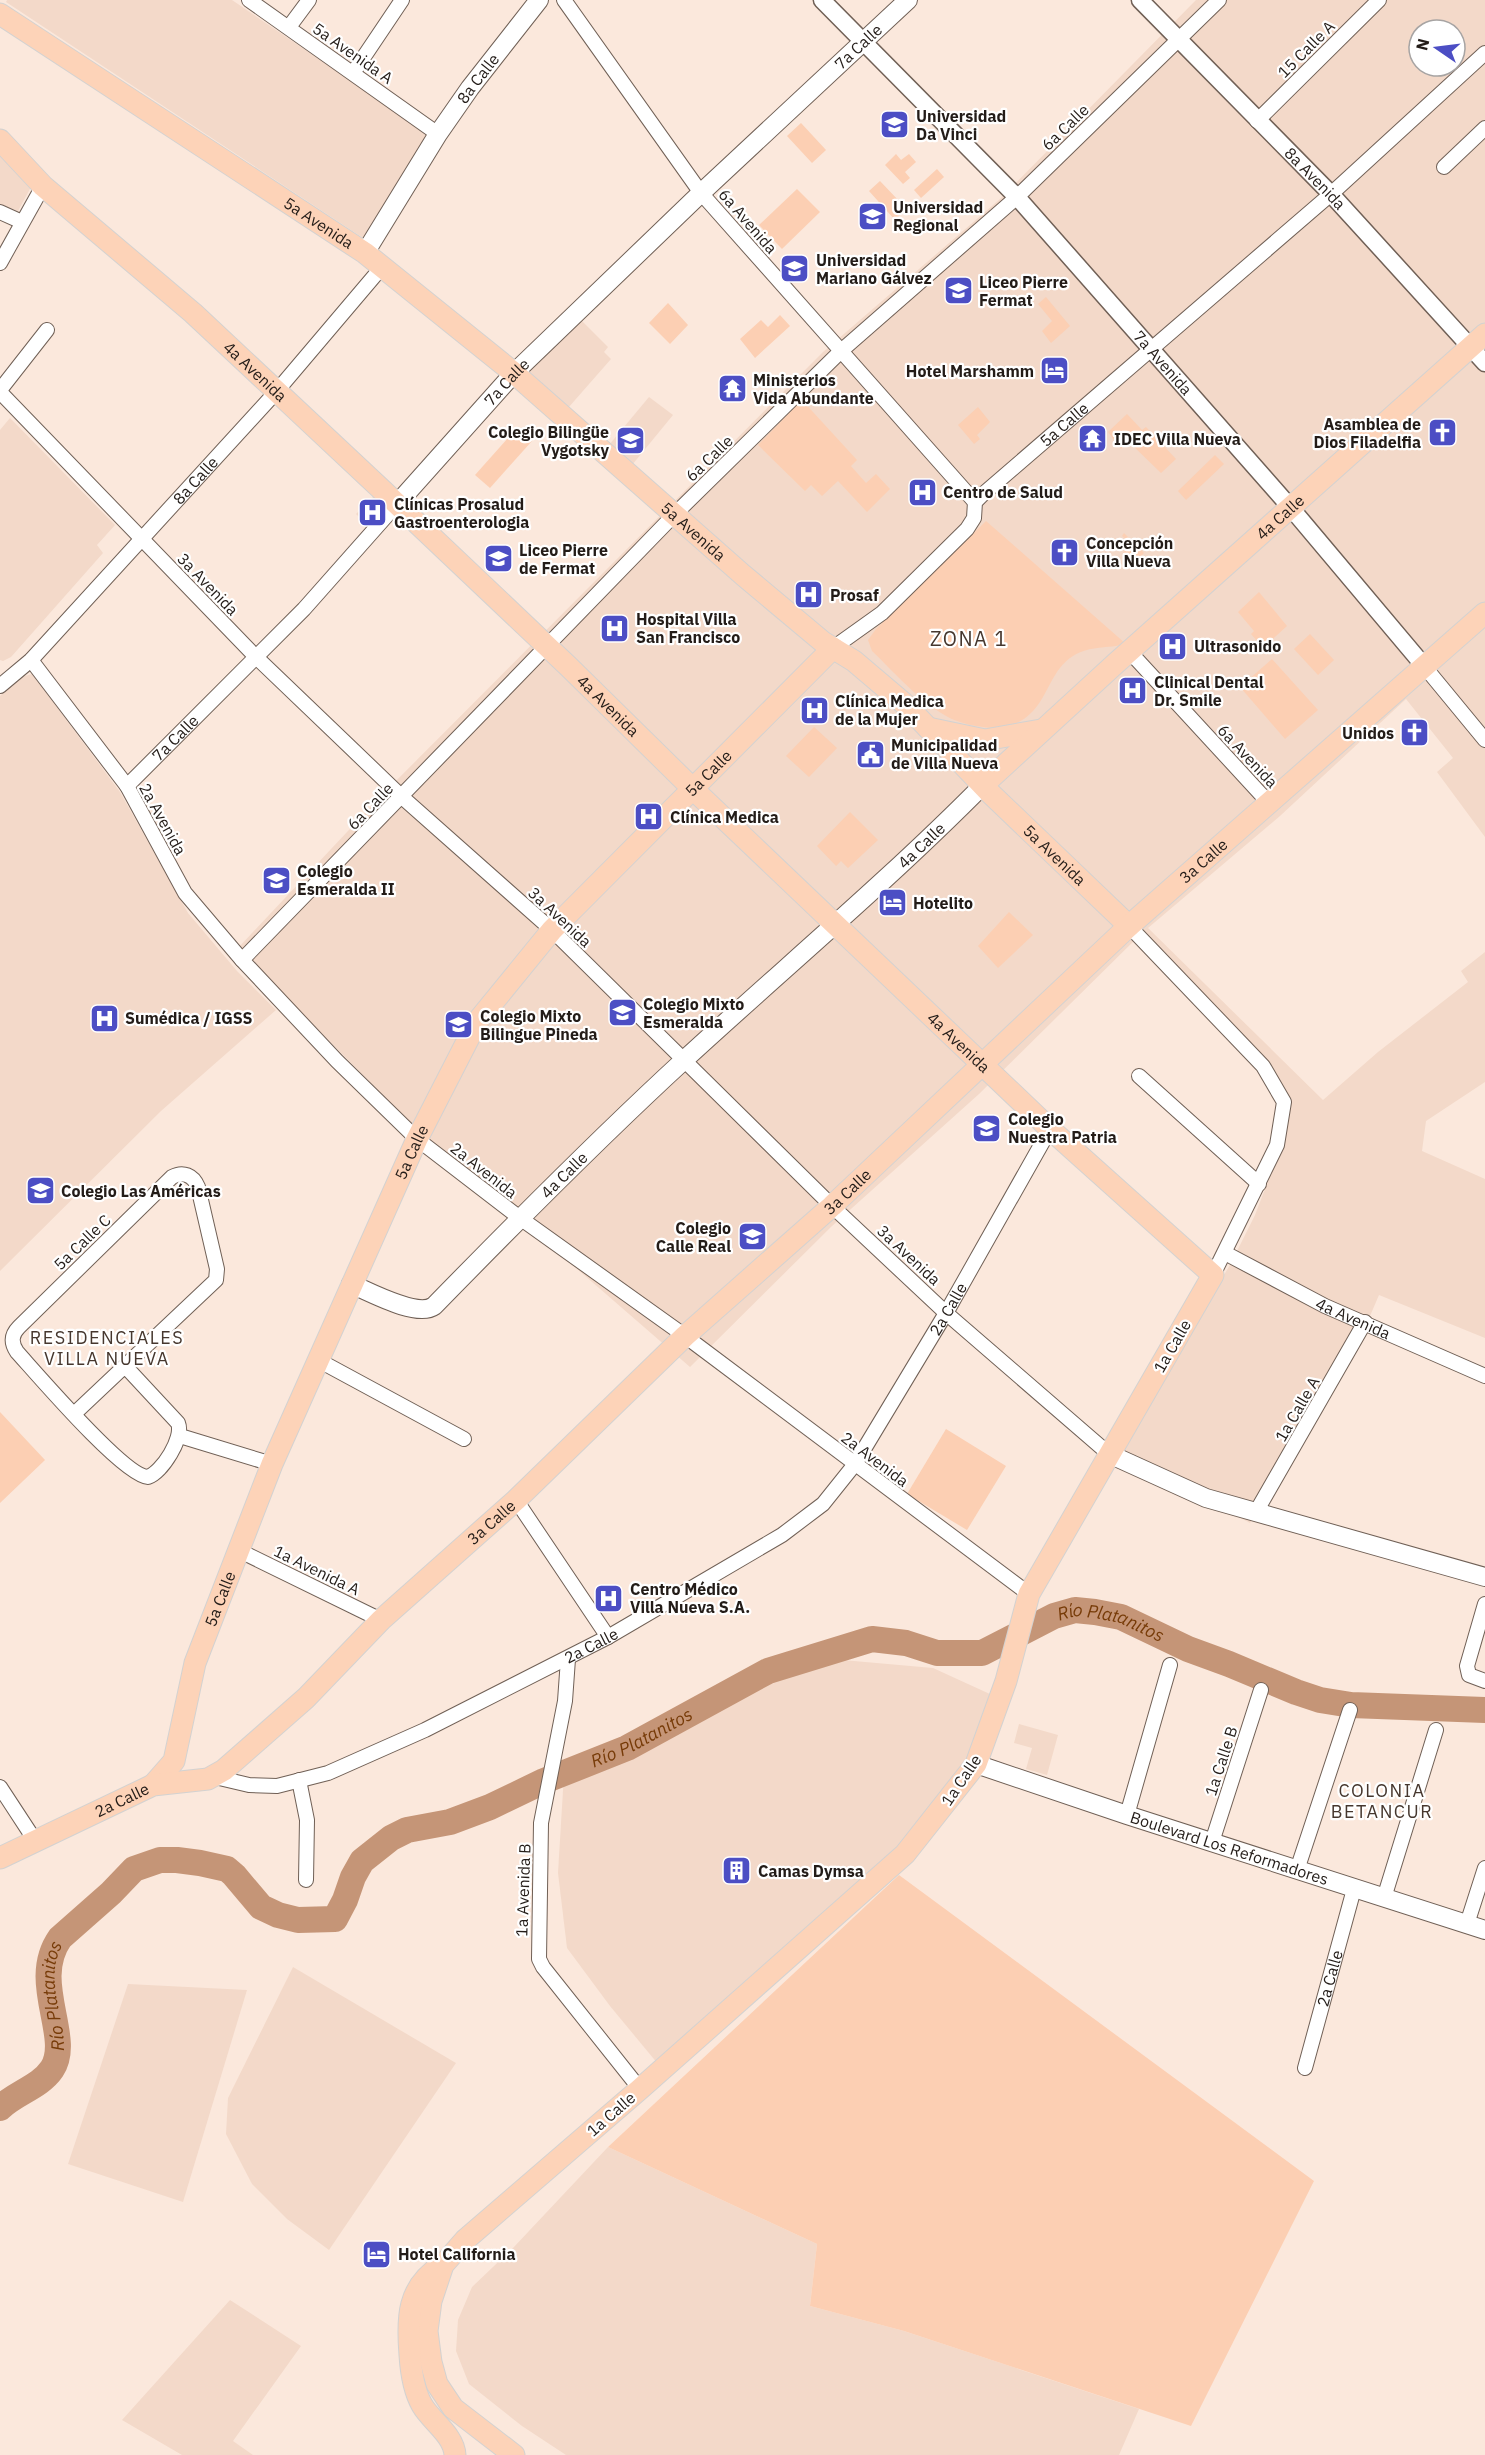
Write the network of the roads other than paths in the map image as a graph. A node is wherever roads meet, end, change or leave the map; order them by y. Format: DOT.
graph roads {
  1 [pos="249,0"];
  2 [pos="309,0"];
  3 [pos="402,0"];
  4 [pos="539,0"];
  5 [pos="564,0"];
  6 [pos="822,0"];
  7 [pos="908,0"];
  8 [pos="1140,0"];
  9 [pos="1220,0"];
  10 [pos="1379,0"];
  11 [pos="0,14"];
  12 [pos="289,27"];
  13 [pos="1179,40"];
  14 [pos="864,41"];
  15 [pos="1485,53"];
  16 [pos="353,73"];
  17 [pos="1257,121"];
  18 [pos="1485,128"];
  19 [pos="438,134"];
  20 [pos="0,140"];
  21 [pos="1444,167"];
  22 [pos="43,186"];
  23 [pos="701,193"];
  24 [pos="1331,194"];
  25 [pos="1017,197"];
  26 [pos="0,212"];
  27 [pos="22,222"];
  28 [pos="365,253"];
  29 [pos="0,263"];
  30 [pos="382,267"];
  31 [pos="47,330"];
  32 [pos="1478,341"];
  33 [pos="1152,347"];
  34 [pos="841,351"];
  35 [pos="1485,363"];
  36 [pos="514,373"];
  37 [pos="0,391"];
  38 [pos="276,392"];
  39 [pos="975,502"];
  40 [pos="397,504"];
  41 [pos="1292,508"];
  42 [pos="674,515"];
  43 [pos="141,538"];
  44 [pos="1485,613"];
  45 [pos="546,645"];
  46 [pos="833,648"];
  47 [pos="1129,651"];
  48 [pos="255,656"];
  49 [pos="31,660"];
  50 [pos="1424,666"];
  51 [pos="0,686"];
  52 [pos="928,728"];
  53 [pos="1042,730"];
  54 [pos="1485,740"];
  55 [pos="983,785"];
  56 [pos="126,786"];
  57 [pos="693,789"];
  58 [pos="402,797"];
  59 [pos="1269,803"];
  60 [pos="835,925"];
  61 [pos="1129,926"];
  62 [pos="552,930"];
  63 [pos="242,960"];
  64 [pos="682,1061"];
  65 [pos="982,1064"];
  66 [pos="1139,1076"];
  67 [pos="1050,1129"];
  68 [pos="417,1139"];
  69 [pos="1277,1145"];
  70 [pos="1259,1184"];
  71 [pos="832,1206"];
  72 [pos="519,1218"];
  73 [pos="1225,1253"];
  74 [pos="1213,1275"];
  75 [pos="351,1284"];
  76 [pos="946,1312"];
  77 [pos="1365,1322"];
  78 [pos="685,1336"];
  79 [pos="318,1360"];
  80 [pos="125,1366"];
  81 [pos="1485,1376"];
  82 [pos="74,1414"];
  83 [pos="180,1436"];
  84 [pos="464,1439"];
  85 [pos="1109,1454"];
  86 [pos="272,1464"];
  87 [pos="855,1464"];
  88 [pos="516,1500"];
  89 [pos="1256,1512"];
  90 [pos="238,1550"];
  91 [pos="1485,1577"];
  92 [pos="1029,1594"];
  93 [pos="1485,1604"];
  94 [pos="381,1620"];
  95 [pos="608,1637"];
  96 [pos="568,1659"];
  97 [pos="1170,1665"];
  98 [pos="1485,1681"];
  99 [pos="1261,1690"];
  100 [pos="1350,1710"];
  101 [pos="1436,1730"];
  102 [pos="174,1761"];
  103 [pos="976,1764"];
  104 [pos="205,1778"];
  105 [pos="299,1780"];
  106 [pos="153,1785"];
  107 [pos="0,1787"];
  108 [pos="1127,1815"];
  109 [pos="36,1842"];
  110 [pos="1212,1842"];
  111 [pos="0,1858"];
  112 [pos="1485,1868"];
  113 [pos="1297,1870"];
  114 [pos="306,1880"];
  115 [pos="1354,1889"];
  116 [pos="1384,1898"];
  117 [pos="1467,1924"];
  118 [pos="1485,1930"];
  119 [pos="1305,2068"];
  120 [pos="640,2089"];
  121 [pos="442,2265"];
  122 [pos="455,2455"];
  123 [pos="514,2455"];
  1 -- 12 [label="street, 5a Avenida A"];
  2 -- 12 [label="street"];
  3 -- 16 [label="street"];
  4 -- 19 [label="main road, 8a Calle"];
  5 -- 23 [label="street, 6a Avenida"];
  6 -- 14 [label="street, 7a Avenida"];
  7 -- 14 [label="main road, 7a Calle"];
  8 -- 13 [label="street, 8a Avenida"];
  9 -- 13 [label="street, 6a Calle"];
  10 -- 17 [label="street, 15 Calle A"];
  11 -- 28 [label="main road, 5a Avenida"];
  12 -- 16 [label="street, 5a Avenida A"];
  13 -- 17 [label="street, 8a Avenida"];
  13 -- 25 [label="street, 6a Calle"];
  14 -- 23 [label="main road, 7a Calle"];
  14 -- 25 [label="street, 7a Avenida"];
  15 -- 24 [label="street, 5a Calle"];
  16 -- 19 [label="street, 5a Avenida A"];
  17 -- 24 [label="street, 8a Avenida"];
  18 -- 21 [label="street"];
  19 -- 28 [label="main road, 8a Calle"];
  20 -- 22 [label="main road, 4a Avenida"];
  22 -- 27 [label="street"];
  22 -- 38 [label="main road, 4a Avenida"];
  23 -- 34 [label="street, 6a Avenida"];
  23 -- 36 [label="main road, 7a Calle"];
  24 -- 32 [label="street, 8a Avenida"];
  24 -- 33 [label="street, 5a Calle"];
  25 -- 33 [label="street, 7a Avenida"];
  25 -- 34 [label="street, 6a Calle"];
  26 -- 27 [label="street"];
  27 -- 29 [label="street"];
  28 -- 30 [label="main road, 5a Avenida"];
  30 -- 36 [label="main road, 5a Avenida"];
  30 -- 38 [label="street, 8a Calle"];
  31 -- 37 [label="street"];
  32 -- 35 [label="street, 8a Avenida"];
  32 -- 41 [label="main road, 4a Calle"];
  33 -- 39 [label="street, 5a Calle"];
  33 -- 41 [label="street, 7a Avenida"];
  34 -- 39 [label="street, 6a Avenida"];
  34 -- 42 [label="street, 6a Calle"];
  36 -- 40 [label="main road, 7a Calle"];
  36 -- 42 [label="main road, 5a Avenida"];
  37 -- 43 [label="street, 3a Avenida"];
  38 -- 40 [label="main road, 4a Avenida"];
  38 -- 43 [label="street, 8a Calle"];
  39 -- 46 [label="street, 5a Calle"];
  40 -- 45 [label="main road, 4a Avenida"];
  40 -- 48 [label="street, 7a Calle"];
  41 -- 47 [label="main road, 4a Calle"];
  41 -- 50 [label="street, 7a Avenida"];
  42 -- 45 [label="street, 6a Calle"];
  42 -- 46 [label="main road, 5a Avenida"];
  43 -- 48 [label="street, 3a Avenida"];
  43 -- 49 [label="street, 8a Calle"];
  44 -- 50 [label="main road, 3a Calle"];
  45 -- 57 [label="main road, 4a Avenida"];
  45 -- 58 [label="street, 6a Calle"];
  46 -- 52 [label="main road, 5a Avenida"];
  46 -- 57 [label="main road, 5a Calle"];
  47 -- 53 [label="main road, 4a Calle"];
  47 -- 59 [label="street, 6a Avenida"];
  48 -- 56 [label="street, 7a Calle"];
  48 -- 58 [label="street, 3a Avenida"];
  49 -- 51 [label="street, 8a Calle"];
  49 -- 56 [label="street, 2a Avenida"];
  50 -- 54 [label="street, 7a Avenida"];
  50 -- 59 [label="main road, 3a Calle"];
  52 -- 53 [label="main road"];
  52 -- 55 [label="main road, 5a Avenida"];
  53 -- 55 [label="main road, 4a Calle"];
  55 -- 60 [label="main road, 4a Calle"];
  55 -- 61 [label="main road, 5a Avenida"];
  56 -- 63 [label="street, 2a Avenida"];
  57 -- 60 [label="main road, 4a Avenida"];
  57 -- 62 [label="main road, 5a Calle"];
  58 -- 62 [label="street, 3a Avenida"];
  58 -- 63 [label="street, 6a Calle"];
  59 -- 61 [label="main road, 3a Calle"];
  60 -- 64 [label="main road, 4a Calle"];
  60 -- 65 [label="main road, 4a Avenida"];
  61 -- 65 [label="main road, 3a Calle"];
  61 -- 69 [label="street, 5a Avenida"];
  62 -- 64 [label="street, 3a Avenida"];
  62 -- 68 [label="main road, 5a Calle"];
  63 -- 68 [label="street, 2a Avenida"];
  64 -- 71 [label="street, 3a Avenida"];
  64 -- 72 [label="main road, 4a Calle"];
  65 -- 67 [label="main road, 4a Avenida"];
  65 -- 71 [label="main road, 3a Calle"];
  66 -- 70 [label="street"];
  67 -- 74 [label="main road, 4a Avenida"];
  67 -- 76 [label="street, 2a Calle"];
  68 -- 72 [label="street, 2a Avenida"];
  68 -- 75 [label="main road, 5a Calle"];
  69 -- 70 [label="street, 1a Calle"];
  70 -- 73 [label="street, 1a Calle"];
  71 -- 76 [label="street, 3a Avenida"];
  71 -- 78 [label="main road, 3a Calle"];
  72 -- 75 [label="main road, 4a Calle"];
  72 -- 78 [label="street, 2a Avenida"];
  73 -- 74 [label="street, 1a Calle"];
  73 -- 77 [label="street, 4a Avenida"];
  74 -- 85 [label="main road, 1a Calle"];
  75 -- 79 [label="main road, 5a Calle"];
  76 -- 85 [label="street, 3a Avenida"];
  76 -- 87 [label="street, 2a Calle"];
  77 -- 81 [label="street, 4a Avenida"];
  77 -- 89 [label="street, 1a Calle A"];
  78 -- 87 [label="street, 2a Avenida"];
  78 -- 88 [label="main road, 3a Calle"];
  79 -- 84 [label="street"];
  79 -- 86 [label="main road, 5a Calle"];
  80 -- 82 [label="street"];
  80 -- 82 [label="street, 5a Calle C"];
  80 -- 83 [label="street"];
  82 -- 83 [label="street"];
  83 -- 86 [label="street"];
  85 -- 89 [label="main road"];
  85 -- 92 [label="main road, 1a Calle"];
  86 -- 90 [label="main road, 5a Calle"];
  87 -- 92 [label="street, 2a Avenida"];
  87 -- 95 [label="street, 2a Calle"];
  88 -- 94 [label="main road, 3a Calle"];
  88 -- 95 [label="street"];
  89 -- 91 [label="main road"];
  90 -- 94 [label="street, 1a Avenida A"];
  90 -- 102 [label="main road, 5a Calle"];
  92 -- 103 [label="main road, 1a Calle"];
  93 -- 98 [label="street"];
  94 -- 104 [label="main road, 3a Calle"];
  95 -- 96 [label="street, 2a Calle"];
  96 -- 105 [label="street, 2a Calle"];
  96 -- 120 [label="street, 1a Avenida B"];
  97 -- 108 [label="street"];
  99 -- 110 [label="street, 1a Calle B"];
  100 -- 113 [label="street"];
  101 -- 116 [label="street"];
  102 -- 104 [label="main road"];
  102 -- 106 [label="main road, 5a Calle"];
  103 -- 108 [label="main road, Boulevard Los Reformadores"];
  103 -- 120 [label="main road, 1a Calle"];
  104 -- 105 [label="street, 2a Calle"];
  104 -- 106 [label="main road, 2a Calle"];
  105 -- 114 [label="street"];
  106 -- 109 [label="main road, 2a Calle"];
  107 -- 109 [label="street"];
  108 -- 110 [label="main road, Boulevard Los Reformadores"];
  109 -- 111 [label="main road, 2a Calle"];
  110 -- 113 [label="main road, Boulevard Los Reformadores"];
  112 -- 117 [label="street"];
  113 -- 115 [label="main road, Boulevard Los Reformadores"];
  115 -- 116 [label="main road, Boulevard Los Reformadores"];
  115 -- 119 [label="street, 2a Calle"];
  116 -- 117 [label="main road, Boulevard Los Reformadores"];
  117 -- 118 [label="main road, Boulevard Los Reformadores"];
  120 -- 121 [label="main road, 1a Calle"];
  121 -- 122 [label="main road, 1a Calle"];
  121 -- 123 [label="main road, 1a Calle"];
}
